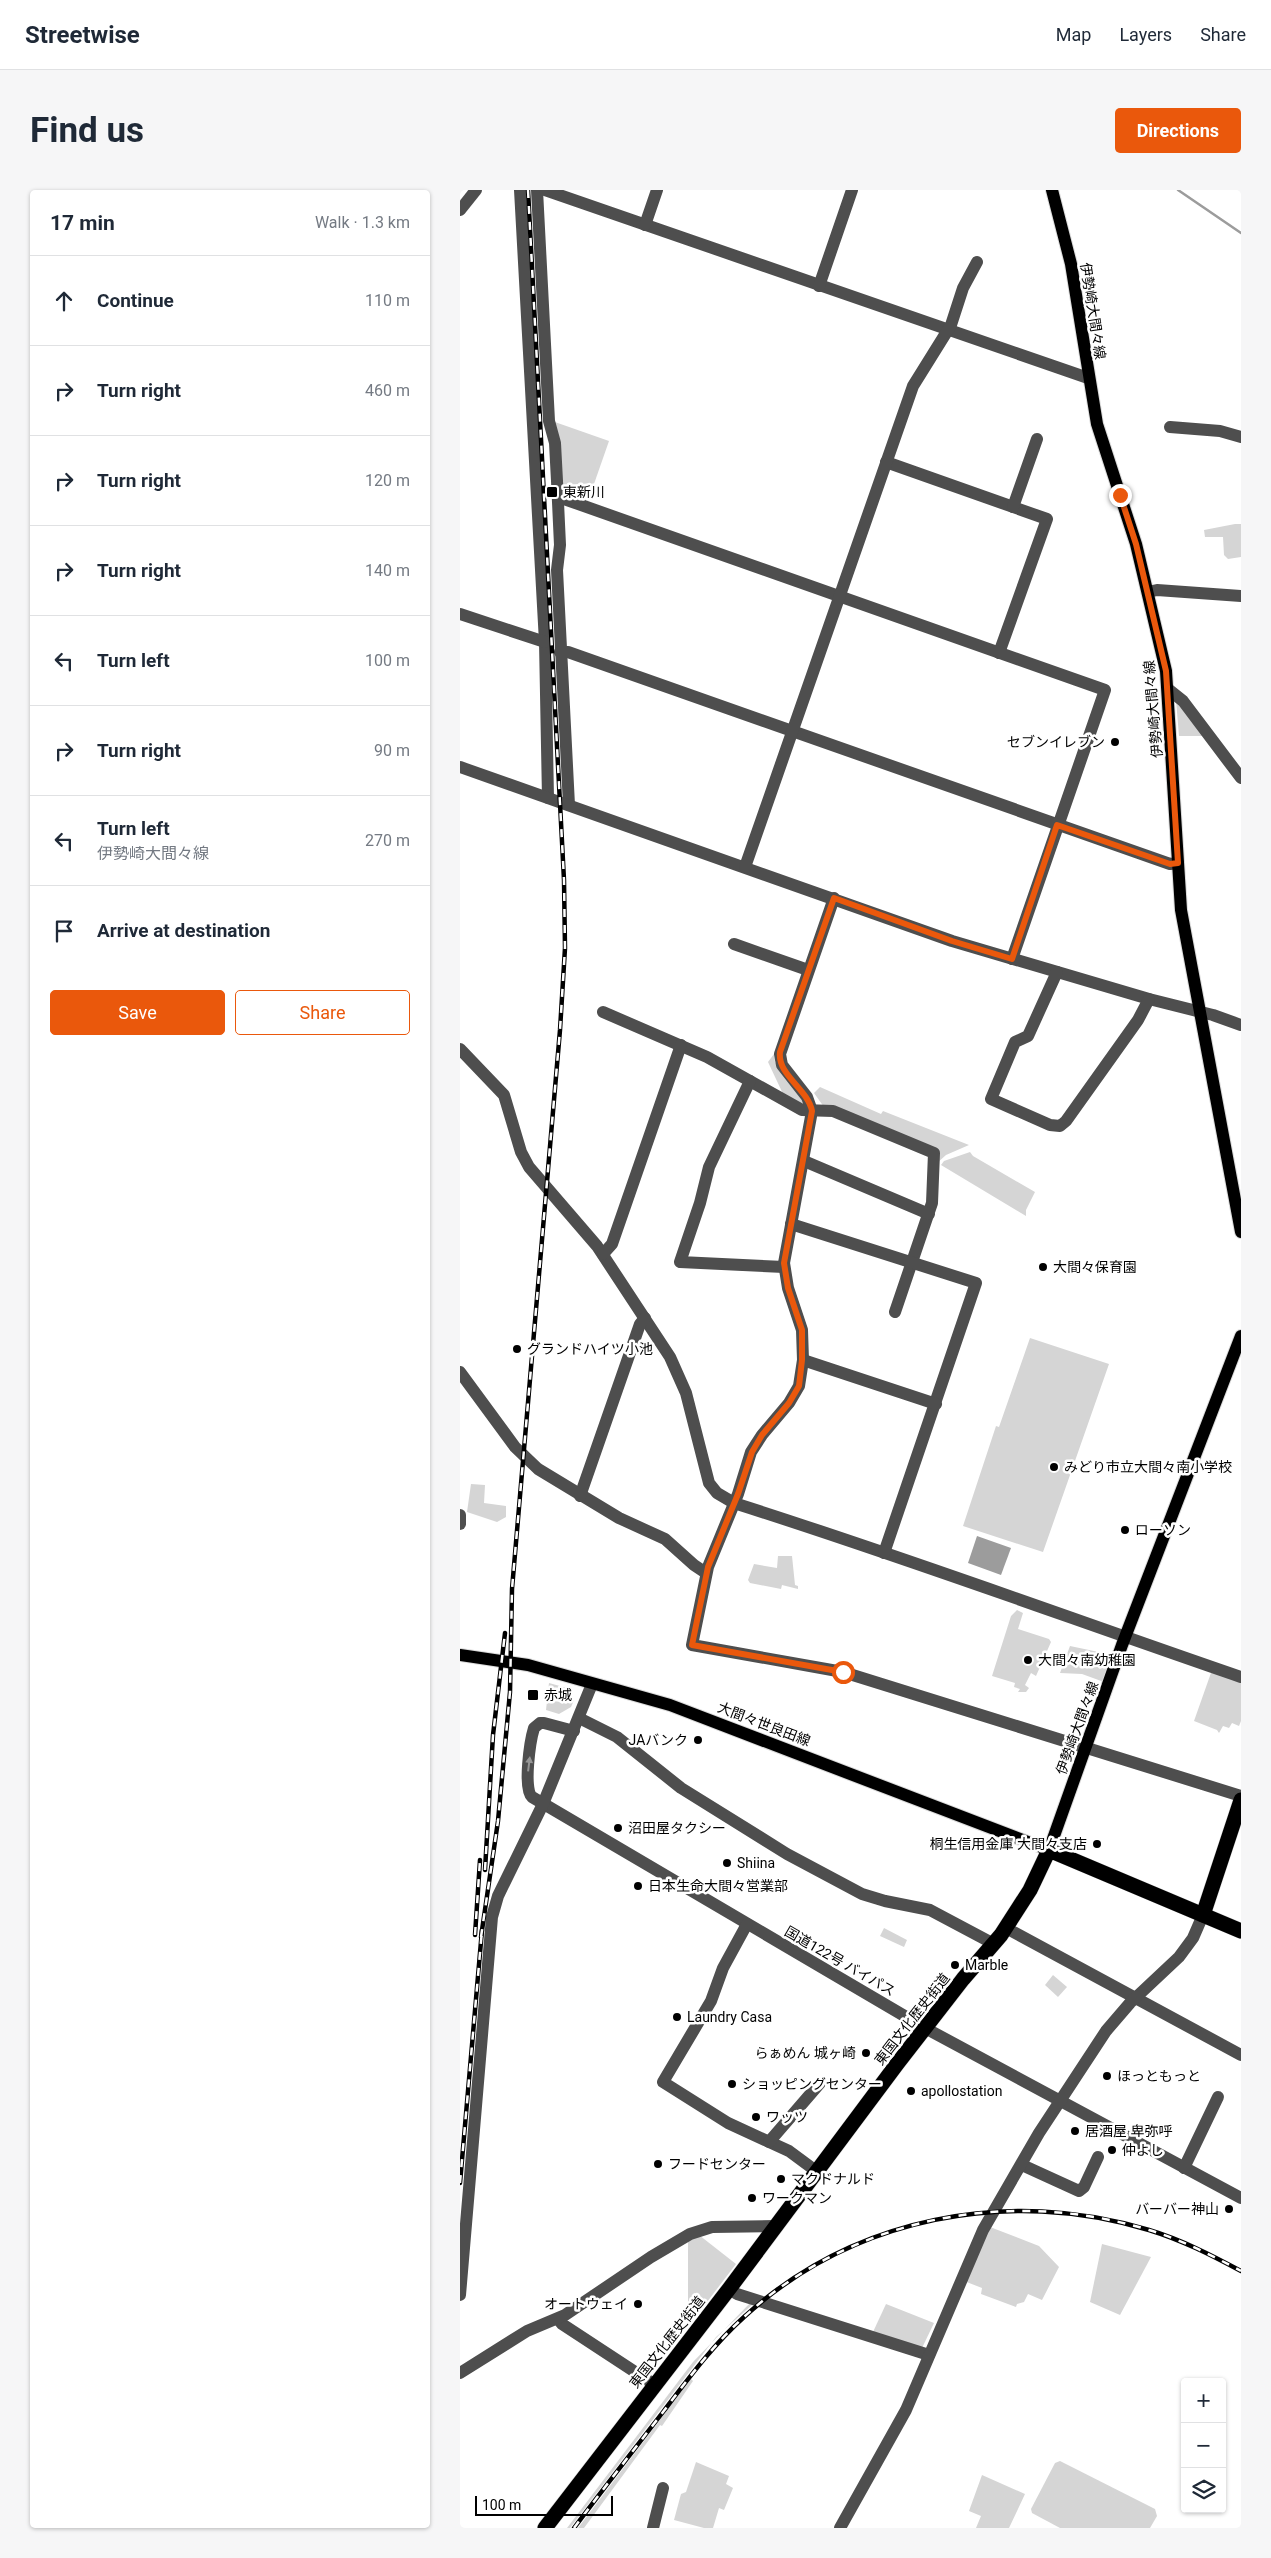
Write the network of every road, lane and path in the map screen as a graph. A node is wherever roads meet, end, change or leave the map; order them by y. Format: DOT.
graph roads {
  1 [pos="476,190"];
  2 [pos="520,190"];
  3 [pos="537,190"];
  4 [pos="545,190"];
  5 [pos="657,190"];
  6 [pos="852,190"];
  7 [pos="1052,190"];
  8 [pos="460,210"];
  9 [pos="645,225"];
  10 [pos="977,262"];
  11 [pos="819,286"];
  12 [pos="948,331"];
  13 [pos="1088,378"];
  14 [pos="1170,427"];
  15 [pos="1241,437"];
  16 [pos="1037,439"];
  17 [pos="886,462"];
  18 [pos="558,499"];
  19 [pos="1013,507"];
  20 [pos="1148,592"];
  21 [pos="1241,596"];
  22 [pos="839,597"];
  23 [pos="460,614"];
  24 [pos="545,642"];
  25 [pos="560,652"];
  26 [pos="999,653"];
  27 [pos="1168,689"];
  28 [pos="792,730"];
  29 [pos="460,767"];
  30 [pos="1241,778"];
  31 [pos="548,798"];
  32 [pos="569,805"];
  33 [pos="1057,825"];
  34 [pos="1178,863"];
  35 [pos="745,867"];
  36 [pos="834,898"];
  37 [pos="734,944"];
  38 [pos="1012,959"];
  39 [pos="808,970"];
  40 [pos="1057,972"];
  41 [pos="1149,1000"];
  42 [pos="603,1012"];
  43 [pos="1202,1012"];
  44 [pos="1241,1025"];
  45 [pos="681,1045"];
  46 [pos="460,1049"];
  47 [pos="750,1081"];
  48 [pos="812,1111"];
  49 [pos="804,1161"];
  50 [pos="1237,1187"];
  51 [pos="929,1214"];
  52 [pos="791,1224"];
  53 [pos="1241,1232"];
  54 [pos="603,1254"];
  55 [pos="913,1262"];
  56 [pos="784,1267"];
  57 [pos="896,1312"];
  58 [pos="645,1318"];
  59 [pos="1241,1336"];
  60 [pos="802,1360"];
  61 [pos="460,1372"];
  62 [pos="936,1404"];
  63 [pos="580,1496"];
  64 [pos="734,1503"];
  65 [pos="460,1515"];
  66 [pos="460,1524"];
  67 [pos="884,1553"];
  68 [pos="706,1573"];
  69 [pos="1125,1638"];
  70 [pos="460,1656"];
  71 [pos="1241,1677"];
  72 [pos="592,1684"];
  73 [pos="579,1718"];
  74 [pos="574,1731"];
  75 [pos="1086,1747"];
  76 [pos="1241,1798"];
  77 [pos="543,1804"];
  78 [pos="1049,1850"];
  79 [pos="1203,1915"];
  80 [pos="747,1924"];
  81 [pos="1006,1928"];
  82 [pos="1241,1931"];
  83 [pos="994,1944"];
  84 [pos="1137,1997"];
  85 [pos="925,2028"];
  86 [pos="1241,2055"];
  87 [pos="820,2083"];
  88 [pos="1218,2097"];
  89 [pos="1059,2100"];
  90 [pos="769,2142"];
  91 [pos="1098,2157"];
  92 [pos="1020,2168"];
  93 [pos="1184,2168"];
  94 [pos="816,2171"];
  95 [pos="1241,2198"];
  96 [pos="776,2226"];
  97 [pos="729,2289"];
  98 [pos="460,2295"];
  99 [pos="558,2319"];
  100 [pos="929,2355"];
  101 [pos="460,2373"];
  102 [pos="655,2385"];
  103 [pos="663,2488"];
  104 [pos="545,2528"];
  105 [pos="653,2528"];
  106 [pos="840,2528"];
  1 -- 8 [label="street"];
  2 -- 24 [label="street"];
  3 -- 18 [label="street"];
  4 -- 9 [label="street"];
  5 -- 9 [label="street"];
  6 -- 11 [label="street"];
  7 -- 13 [label="main road, 伊勢崎大間々線"];
  9 -- 11 [label="street"];
  10 -- 12 [label="street"];
  11 -- 12 [label="street"];
  12 -- 13 [label="street"];
  12 -- 17 [label="street"];
  13 -- 20 [label="main road, 伊勢崎大間々線"];
  14 -- 15 [label="street"];
  16 -- 19 [label="street"];
  17 -- 19 [label="street"];
  17 -- 22 [label="street"];
  18 -- 22 [label="street"];
  18 -- 25 [label="street"];
  19 -- 26 [label="street"];
  20 -- 21 [label="street"];
  20 -- 27 [label="main road, 伊勢崎大間々線"];
  22 -- 26 [label="street"];
  22 -- 28 [label="street"];
  23 -- 24 [label="street"];
  24 -- 31 [label="street"];
  25 -- 28 [label="street"];
  25 -- 32 [label="street"];
  26 -- 33 [label="street"];
  27 -- 30 [label="street"];
  27 -- 34 [label="main road, 伊勢崎大間々線"];
  28 -- 33 [label="street"];
  28 -- 35 [label="street"];
  29 -- 31 [label="street"];
  31 -- 32 [label="street"];
  32 -- 35 [label="street"];
  33 -- 34 [label="street"];
  33 -- 38 [label="street"];
  34 -- 43 [label="main road, 伊勢崎大間々線"];
  35 -- 36 [label="street"];
  36 -- 38 [label="street"];
  36 -- 39 [label="street"];
  37 -- 39 [label="street"];
  38 -- 40 [label="street"];
  39 -- 48 [label="street"];
  40 -- 41 [label="street"];
  40 -- 41 [label="street"];
  41 -- 43 [label="street"];
  42 -- 45 [label="street"];
  43 -- 44 [label="street"];
  43 -- 50 [label="main road, 伊勢崎大間々線"];
  45 -- 47 [label="street"];
  45 -- 54 [label="street"];
  46 -- 54 [label="street"];
  47 -- 48 [label="street"];
  47 -- 56 [label="street"];
  48 -- 49 [label="street"];
  48 -- 51 [label="street"];
  49 -- 51 [label="street"];
  49 -- 52 [label="street"];
  50 -- 53 [label="main road, 伊勢崎大間々線"];
  51 -- 55 [label="street"];
  52 -- 55 [label="street"];
  52 -- 56 [label="street"];
  54 -- 58 [label="street"];
  55 -- 57 [label="street"];
  55 -- 62 [label="street"];
  56 -- 60 [label="street"];
  58 -- 63 [label="street"];
  58 -- 64 [label="street"];
  59 -- 69 [label="main road, 伊勢崎大間々線"];
  60 -- 62 [label="street"];
  60 -- 64 [label="street"];
  61 -- 63 [label="street"];
  62 -- 67 [label="street"];
  63 -- 68 [label="street"];
  64 -- 67 [label="street"];
  64 -- 68 [label="street"];
  65 -- 66 [label="street"];
  67 -- 69 [label="street"];
  68 -- 75 [label="street"];
  69 -- 71 [label="street"];
  69 -- 75 [label="main road, 伊勢崎大間々線"];
  70 -- 72 [label="main road, 大間々世良田線"];
  72 -- 73 [label="street"];
  72 -- 78 [label="main road, 大間々世良田線"];
  73 -- 74 [label="street"];
  73 -- 83 [label="street"];
  74 -- 77 [label="street"];
  77 -- 74 [label="street, 国道122号 バイパス, one-way"];
  75 -- 76 [label="street"];
  75 -- 78 [label="main road, 伊勢崎大間々線"];
  76 -- 79 [label="highway"];
  77 -- 80 [label="street, 国道122号 バイパス"];
  77 -- 98 [label="street"];
  78 -- 79 [label="highway"];
  78 -- 81 [label="highway, 東国文化歴史街道"];
  79 -- 82 [label="highway"];
  79 -- 84 [label="street"];
  80 -- 85 [label="street, 国道122号 バイパス"];
  80 -- 90 [label="street"];
  81 -- 83 [label="highway, 東国文化歴史街道"];
  81 -- 84 [label="street"];
  83 -- 85 [label="highway, 東国文化歴史街道"];
  84 -- 86 [label="street"];
  84 -- 89 [label="street"];
  85 -- 89 [label="street, 国道122号 バイパス"];
  85 -- 94 [label="highway, 東国文化歴史街道"];
  87 -- 90 [label="street"];
  88 -- 93 [label="street"];
  89 -- 92 [label="street"];
  89 -- 93 [label="street, 国道122号 バイパス"];
  90 -- 94 [label="street"];
  91 -- 92 [label="street"];
  92 -- 100 [label="street"];
  93 -- 95 [label="street, 国道122号 バイパス"];
  94 -- 96 [label="highway, 東国文化歴史街道"];
  96 -- 97 [label="highway, 東国文化歴史街道"];
  96 -- 99 [label="street"];
  97 -- 100 [label="street"];
  97 -- 102 [label="highway, 東国文化歴史街道"];
  99 -- 101 [label="street"];
  99 -- 102 [label="street"];
  100 -- 106 [label="street"];
  102 -- 104 [label="highway, 東国文化歴史街道"];
  103 -- 105 [label="street"];
}
